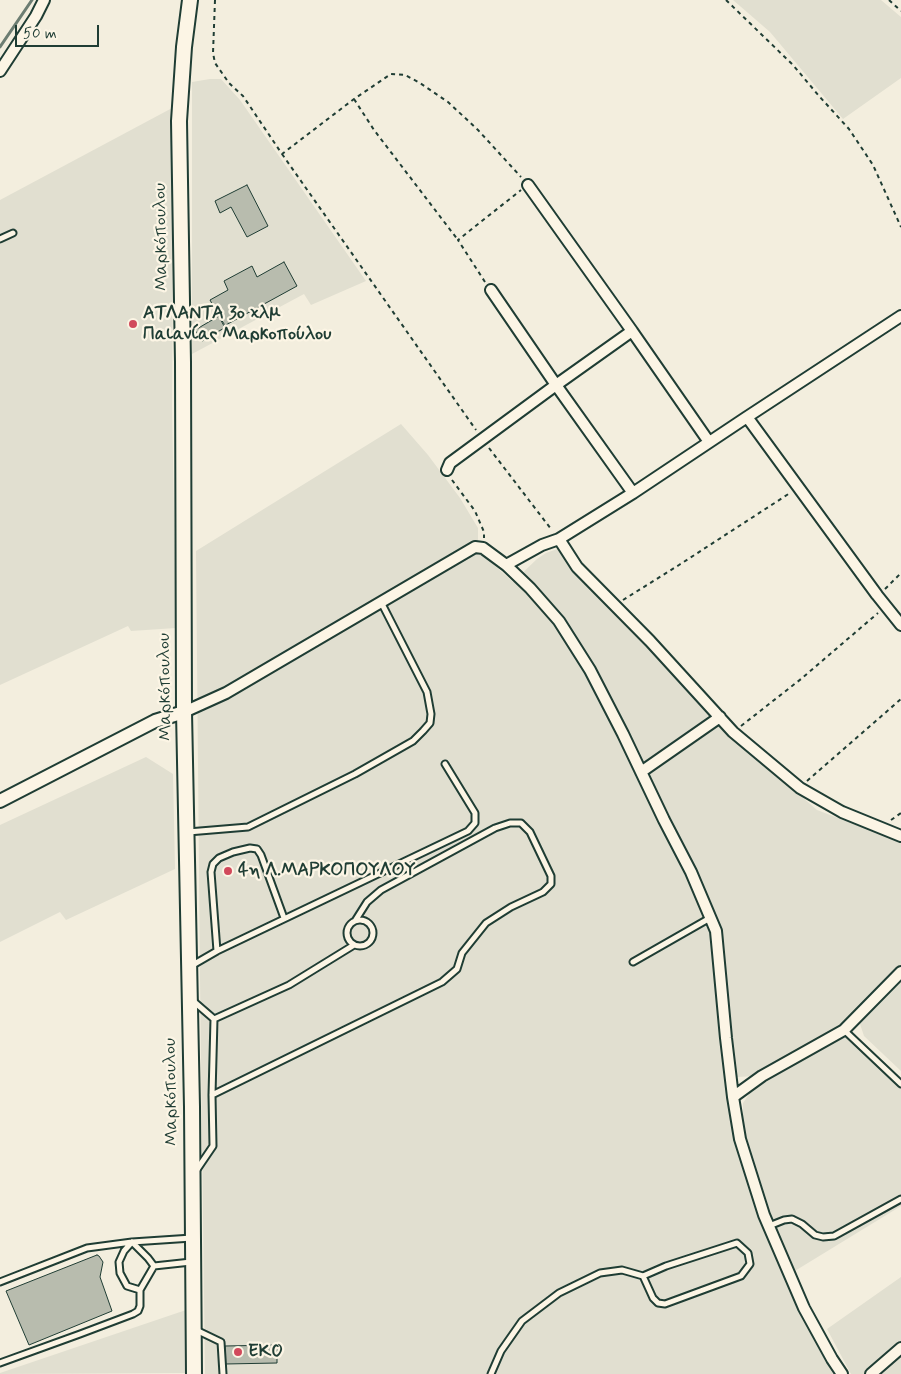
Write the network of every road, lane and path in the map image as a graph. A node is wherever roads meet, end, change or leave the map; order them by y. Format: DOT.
graph roads {
  1 [pos="44,0"];
  2 [pos="190,0"];
  3 [pos="216,0"];
  4 [pos="726,0"];
  5 [pos="889,0"];
  6 [pos="901,10"];
  7 [pos="0,71"];
  8 [pos="354,99"];
  9 [pos="282,154"];
  10 [pos="528,185"];
  11 [pos="901,227"];
  12 [pos="13,233"];
  13 [pos="0,239"];
  14 [pos="458,240"];
  15 [pos="490,290"];
  16 [pos="901,316"];
  17 [pos="632,331"];
  18 [pos="556,385"];
  19 [pos="747,418"];
  20 [pos="482,440"];
  21 [pos="709,442"];
  22 [pos="446,470"];
  23 [pos="799,487"];
  24 [pos="634,493"];
  25 [pos="559,540"];
  26 [pos="483,548"];
  27 [pos="506,565"];
  28 [pos="901,573"];
  29 [pos="878,595"];
  30 [pos="381,602"];
  31 [pos="614,605"];
  32 [pos="886,606"];
  33 [pos="901,625"];
  34 [pos="901,699"];
  35 [pos="184,712"];
  36 [pos="720,717"];
  37 [pos="733,732"];
  38 [pos="445,764"];
  39 [pos="641,772"];
  40 [pos="800,788"];
  41 [pos="0,801"];
  42 [pos="187,832"];
  43 [pos="901,836"];
  44 [pos="284,918"];
  45 [pos="711,918"];
  46 [pos="355,921"];
  47 [pos="354,945"];
  48 [pos="217,951"];
  49 [pos="633,962"];
  50 [pos="188,968"];
  51 [pos="901,972"];
  52 [pos="189,997"];
  53 [pos="214,1019"];
  54 [pos="844,1030"];
  55 [pos="901,1084"];
  56 [pos="212,1095"];
  57 [pos="733,1097"];
  58 [pos="191,1178"];
  59 [pos="901,1199"];
  60 [pos="769,1226"];
  61 [pos="192,1238"];
  62 [pos="132,1242"];
  63 [pos="192,1262"];
  64 [pos="154,1266"];
  65 [pos="643,1276"];
  66 [pos="0,1282"];
  67 [pos="140,1290"];
  68 [pos="193,1328"];
  69 [pos="901,1348"];
  70 [pos="0,1363"];
  71 [pos="194,1374"];
  72 [pos="223,1374"];
  73 [pos="490,1374"];
  74 [pos="842,1374"];
  75 [pos="871,1374"];
  1 -- 7 [label="street"];
  2 -- 35 [label="main road, Μαρκόπουλου"];
  3 -- 9 [label="path"];
  4 -- 11 [label="path"];
  5 -- 6 [label="path"];
  8 -- 9 [label="path"];
  8 -- 10 [label="path"];
  8 -- 14 [label="path"];
  9 -- 20 [label="path"];
  10 -- 14 [label="path"];
  10 -- 17 [label="street"];
  12 -- 13 [label="lane"];
  14 -- 15 [label="path"];
  15 -- 18 [label="street"];
  16 -- 19 [label="street"];
  17 -- 18 [label="street"];
  17 -- 21 [label="street"];
  18 -- 20 [label="street"];
  18 -- 24 [label="street"];
  19 -- 21 [label="street"];
  19 -- 23 [label="street"];
  20 -- 22 [label="street"];
  20 -- 25 [label="path"];
  21 -- 24 [label="street"];
  22 -- 26 [label="path"];
  23 -- 29 [label="street"];
  23 -- 31 [label="path"];
  24 -- 25 [label="street"];
  25 -- 27 [label="street"];
  25 -- 31 [label="street"];
  26 -- 27 [label="street"];
  26 -- 30 [label="street"];
  27 -- 39 [label="street"];
  28 -- 29 [label="path"];
  29 -- 32 [label="street"];
  30 -- 35 [label="street"];
  30 -- 42 [label="lane"];
  31 -- 36 [label="street"];
  32 -- 33 [label="street"];
  32 -- 37 [label="path"];
  34 -- 40 [label="path"];
  35 -- 41 [label="street"];
  35 -- 42 [label="main road, Μαρκόπουλου"];
  36 -- 37 [label="street"];
  36 -- 39 [label="street"];
  37 -- 40 [label="street"];
  38 -- 44 [label="lane"];
  39 -- 45 [label="street"];
  40 -- 43 [label="street"];
  42 -- 50 [label="main road, Μαρκόπουλου"];
  44 -- 48 [label="lane"];
  44 -- 48 [label="lane"];
  45 -- 49 [label="lane"];
  45 -- 57 [label="street"];
  46 -- 47 [label="lane"];
  46 -- 47 [label="lane"];
  46 -- 56 [label="lane"];
  47 -- 53 [label="lane"];
  48 -- 50 [label="lane"];
  50 -- 52 [label="main road, Μαρκόπουλου"];
  51 -- 54 [label="street"];
  52 -- 53 [label="lane"];
  52 -- 58 [label="main road, Μαρκόπουλου"];
  53 -- 56 [label="lane"];
  54 -- 55 [label="lane"];
  54 -- 57 [label="street"];
  56 -- 58 [label="lane"];
  57 -- 60 [label="street"];
  58 -- 61 [label="main road, Μαρκόπουλου"];
  59 -- 60 [label="lane"];
  60 -- 74 [label="street"];
  61 -- 62 [label="lane"];
  61 -- 63 [label="main road, Μαρκόπουλου"];
  62 -- 64 [label="lane"];
  62 -- 66 [label="lane"];
  62 -- 67 [label="lane"];
  63 -- 64 [label="lane"];
  63 -- 68 [label="main road, Μαρκόπουλου"];
  64 -- 67 [label="lane"];
  65 -- 65 [label="lane"];
  65 -- 73 [label="lane"];
  67 -- 70 [label="lane"];
  68 -- 71 [label="main road, Μαρκόπουλου"];
  68 -- 72 [label="lane"];
  69 -- 75 [label="street"];
}
